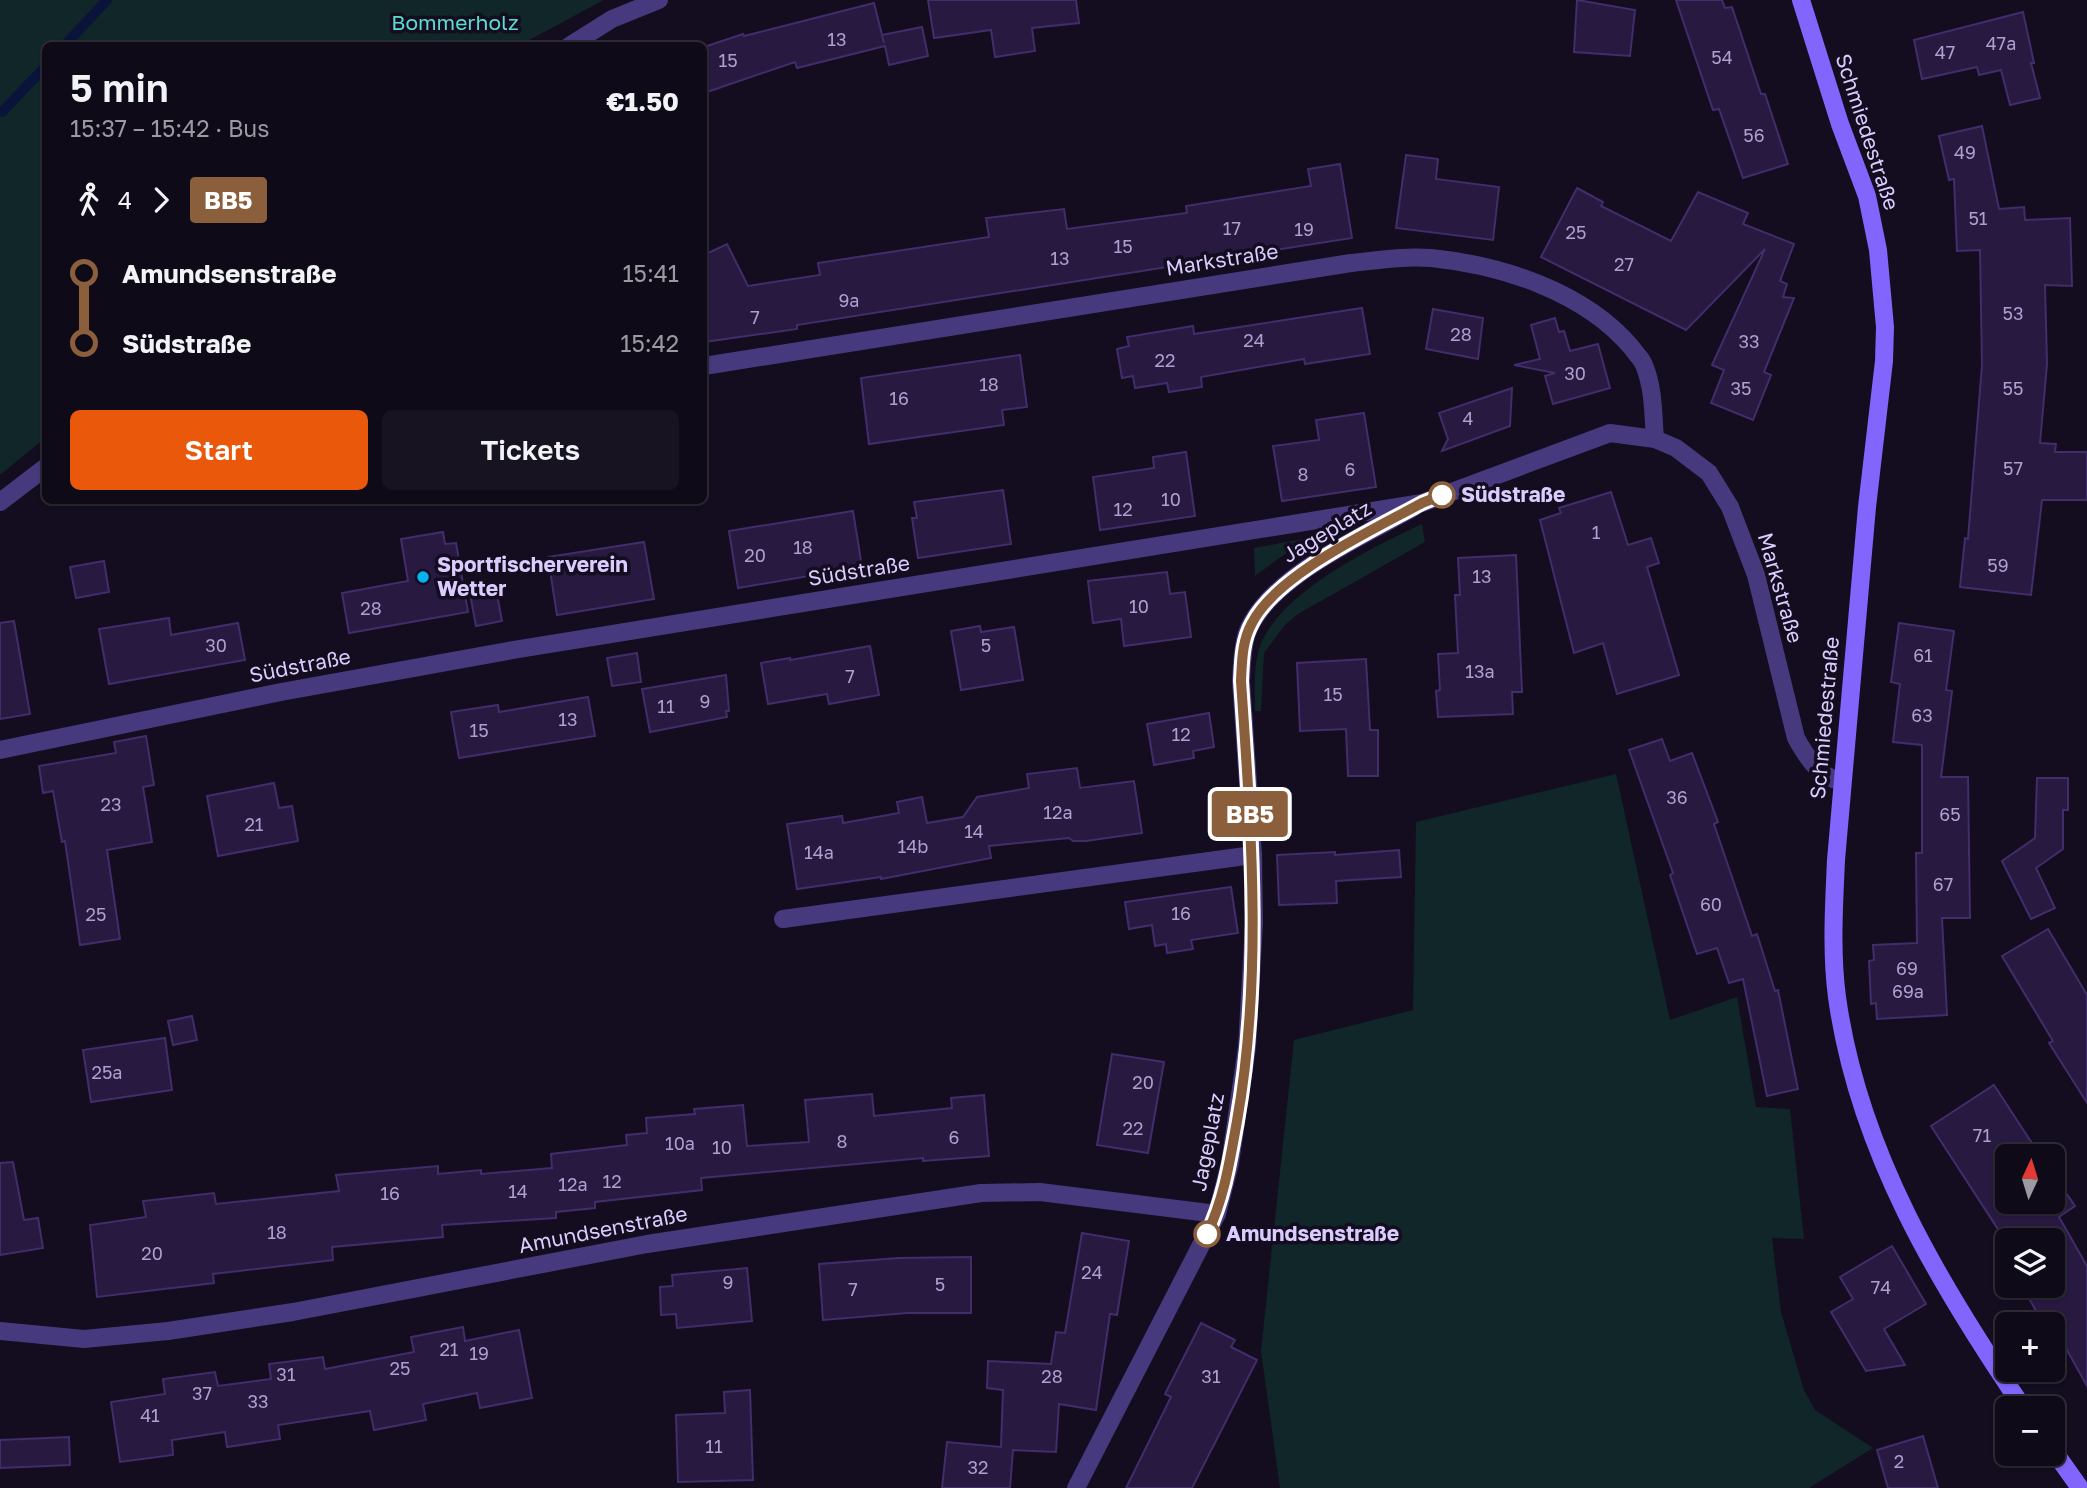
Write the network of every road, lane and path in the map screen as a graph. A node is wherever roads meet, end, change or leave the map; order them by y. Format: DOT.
graph roads {
  1 [pos="659,0"];
  2 [pos="1801,0"];
  3 [pos="575,42"];
  4 [pos="707,366"];
  5 [pos="1655,439"];
  6 [pos="42,470"];
  7 [pos="1709,474"];
  8 [pos="0,502"];
  9 [pos="1422,503"];
  10 [pos="0,750"];
  11 [pos="1842,782"];
  12 [pos="1253,855"];
  13 [pos="783,919"];
  14 [pos="1217,1214"];
  15 [pos="0,1331"];
  16 [pos="2015,1396"];
  17 [pos="2064,1466"];
  18 [pos="1076,1488"];
  19 [pos="2080,1488"];
  1 -- 3 [label="street"];
  2 -- 11 [label="main road, Schmiedestraße"];
  4 -- 5 [label="street, Markstraße"];
  5 -- 7 [label="street, Südstraße"];
  5 -- 9 [label="street, Südstraße"];
  6 -- 8 [label="street"];
  7 -- 11 [label="street, Markstraße"];
  9 -- 10 [label="street, Südstraße"];
  9 -- 12 [label="street, Jageplatz"];
  11 -- 16 [label="main road, Schmiedestraße"];
  12 -- 13 [label="street"];
  12 -- 14 [label="street, Jageplatz"];
  14 -- 15 [label="street, Amundsenstraße"];
  14 -- 18 [label="street, Jageplatz"];
  17 -- 19 [label="main road"];
}
